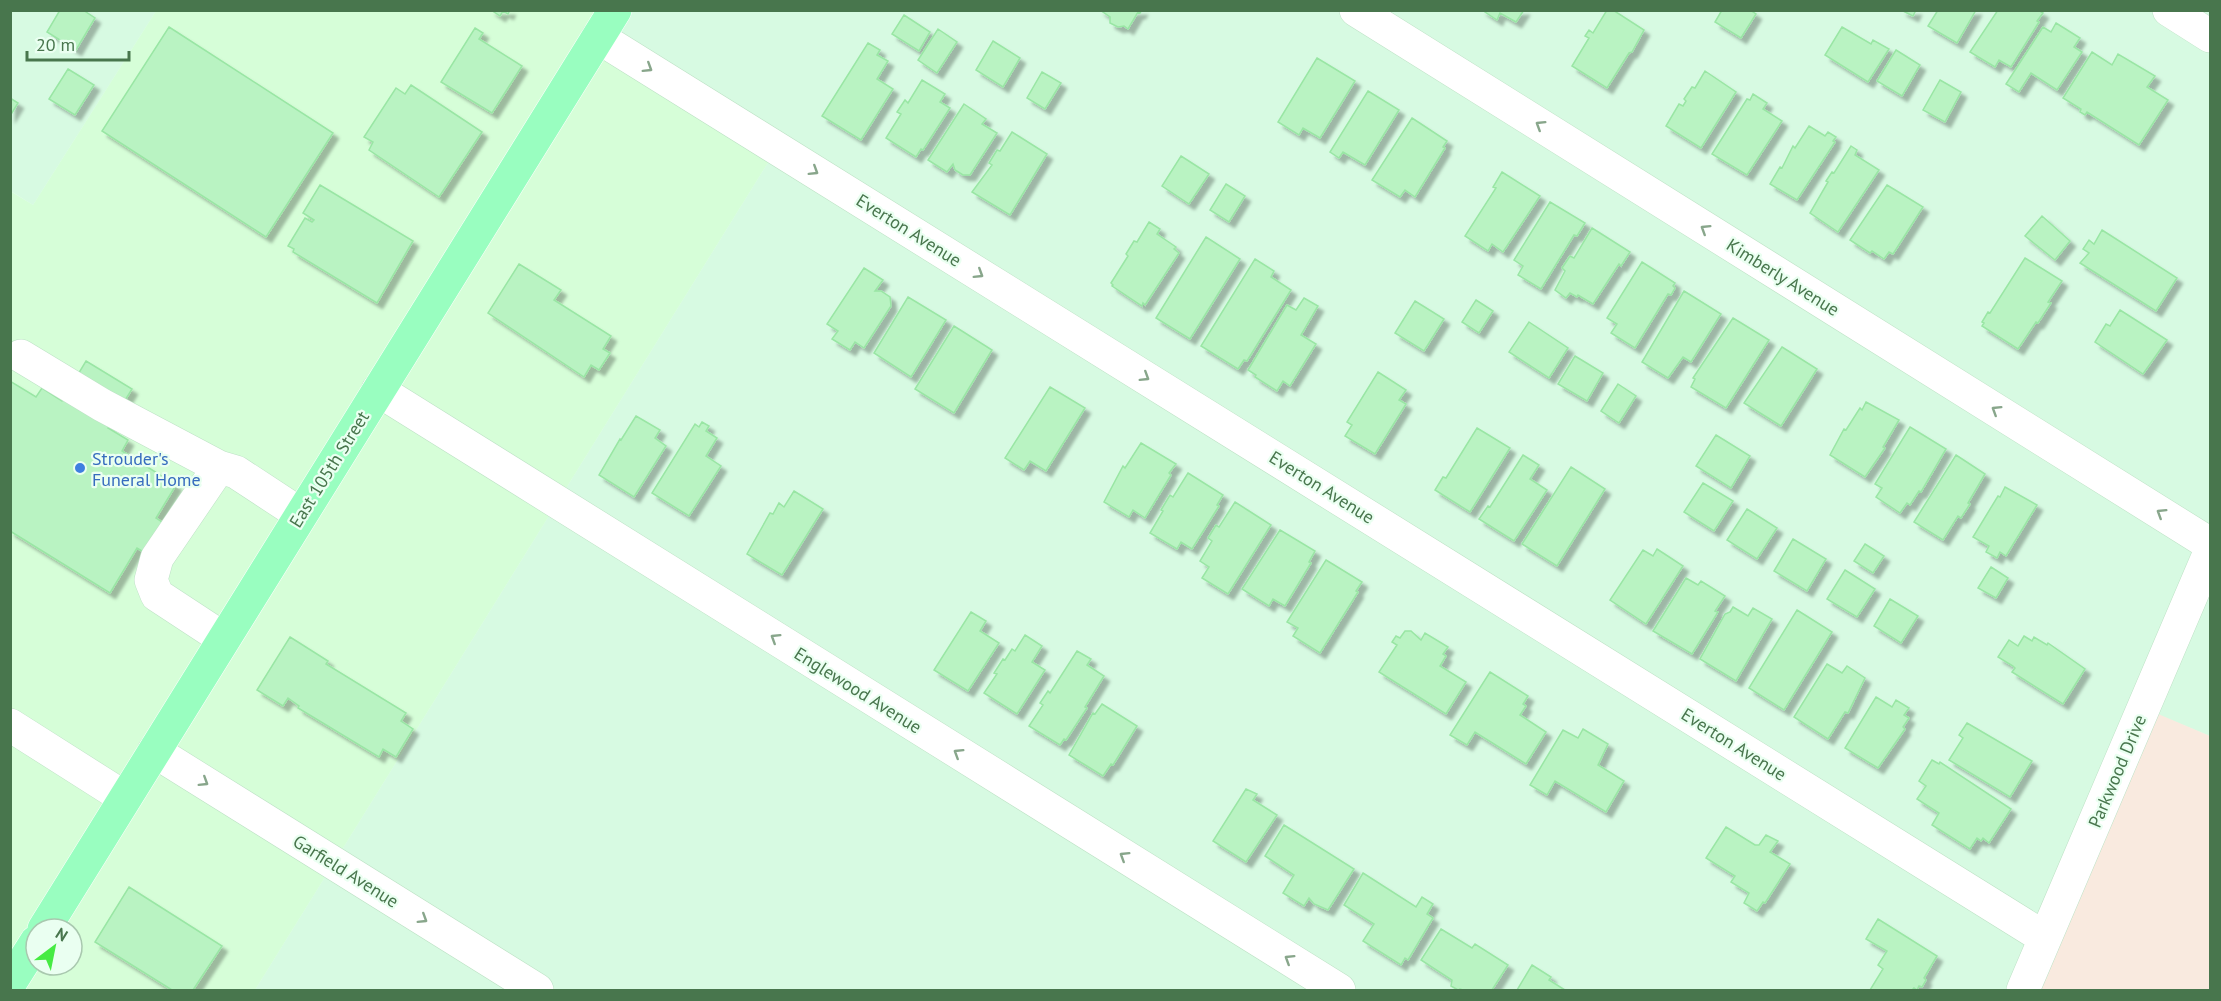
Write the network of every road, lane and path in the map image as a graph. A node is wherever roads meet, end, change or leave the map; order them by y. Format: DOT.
graph roads {
  1 [pos="1356,10"];
  2 [pos="2169,10"];
  3 [pos="606,24"];
  4 [pos="2211,36"];
  5 [pos="21,356"];
  6 [pos="378,390"];
  7 [pos="219,467"];
  8 [pos="300,514"];
  9 [pos="2211,544"];
  10 [pos="2211,552"];
  11 [pos="224,639"];
  12 [pos="10,725"];
  13 [pos="154,751"];
  14 [pos="125,798"];
  15 [pos="51,917"];
  16 [pos="2045,938"];
  17 [pos="24,961"];
  18 [pos="10,983"];
  19 [pos="537,990"];
  20 [pos="1338,990"];
  21 [pos="2023,990"];
  9 -- 1 [label="street, Kimberly Avenue, one-way"];
  2 -- 4 [label="street"];
  3 -- 6 [label="main road, East 105th Street"];
  3 -- 16 [label="street, Everton Avenue, one-way"];
  5 -- 7 [label="street"];
  6 -- 8 [label="main road, East 105th Street"];
  20 -- 6 [label="street, Englewood Avenue, one-way"];
  7 -- 8 [label="street"];
  7 -- 11 [label="street"];
  8 -- 11 [label="main road, East 105th Street"];
  10 -- 16 [label="street, Parkwood Drive"];
  11 -- 13 [label="main road, East 105th Street"];
  12 -- 14 [label="street"];
  13 -- 14 [label="main road, East 105th Street"];
  13 -- 19 [label="street, Garfield Avenue, one-way"];
  14 -- 15 [label="main road, East 105th Street"];
  16 -- 21 [label="street, Parkwood Drive"];
  17 -- 18 [label="main road"];
}
